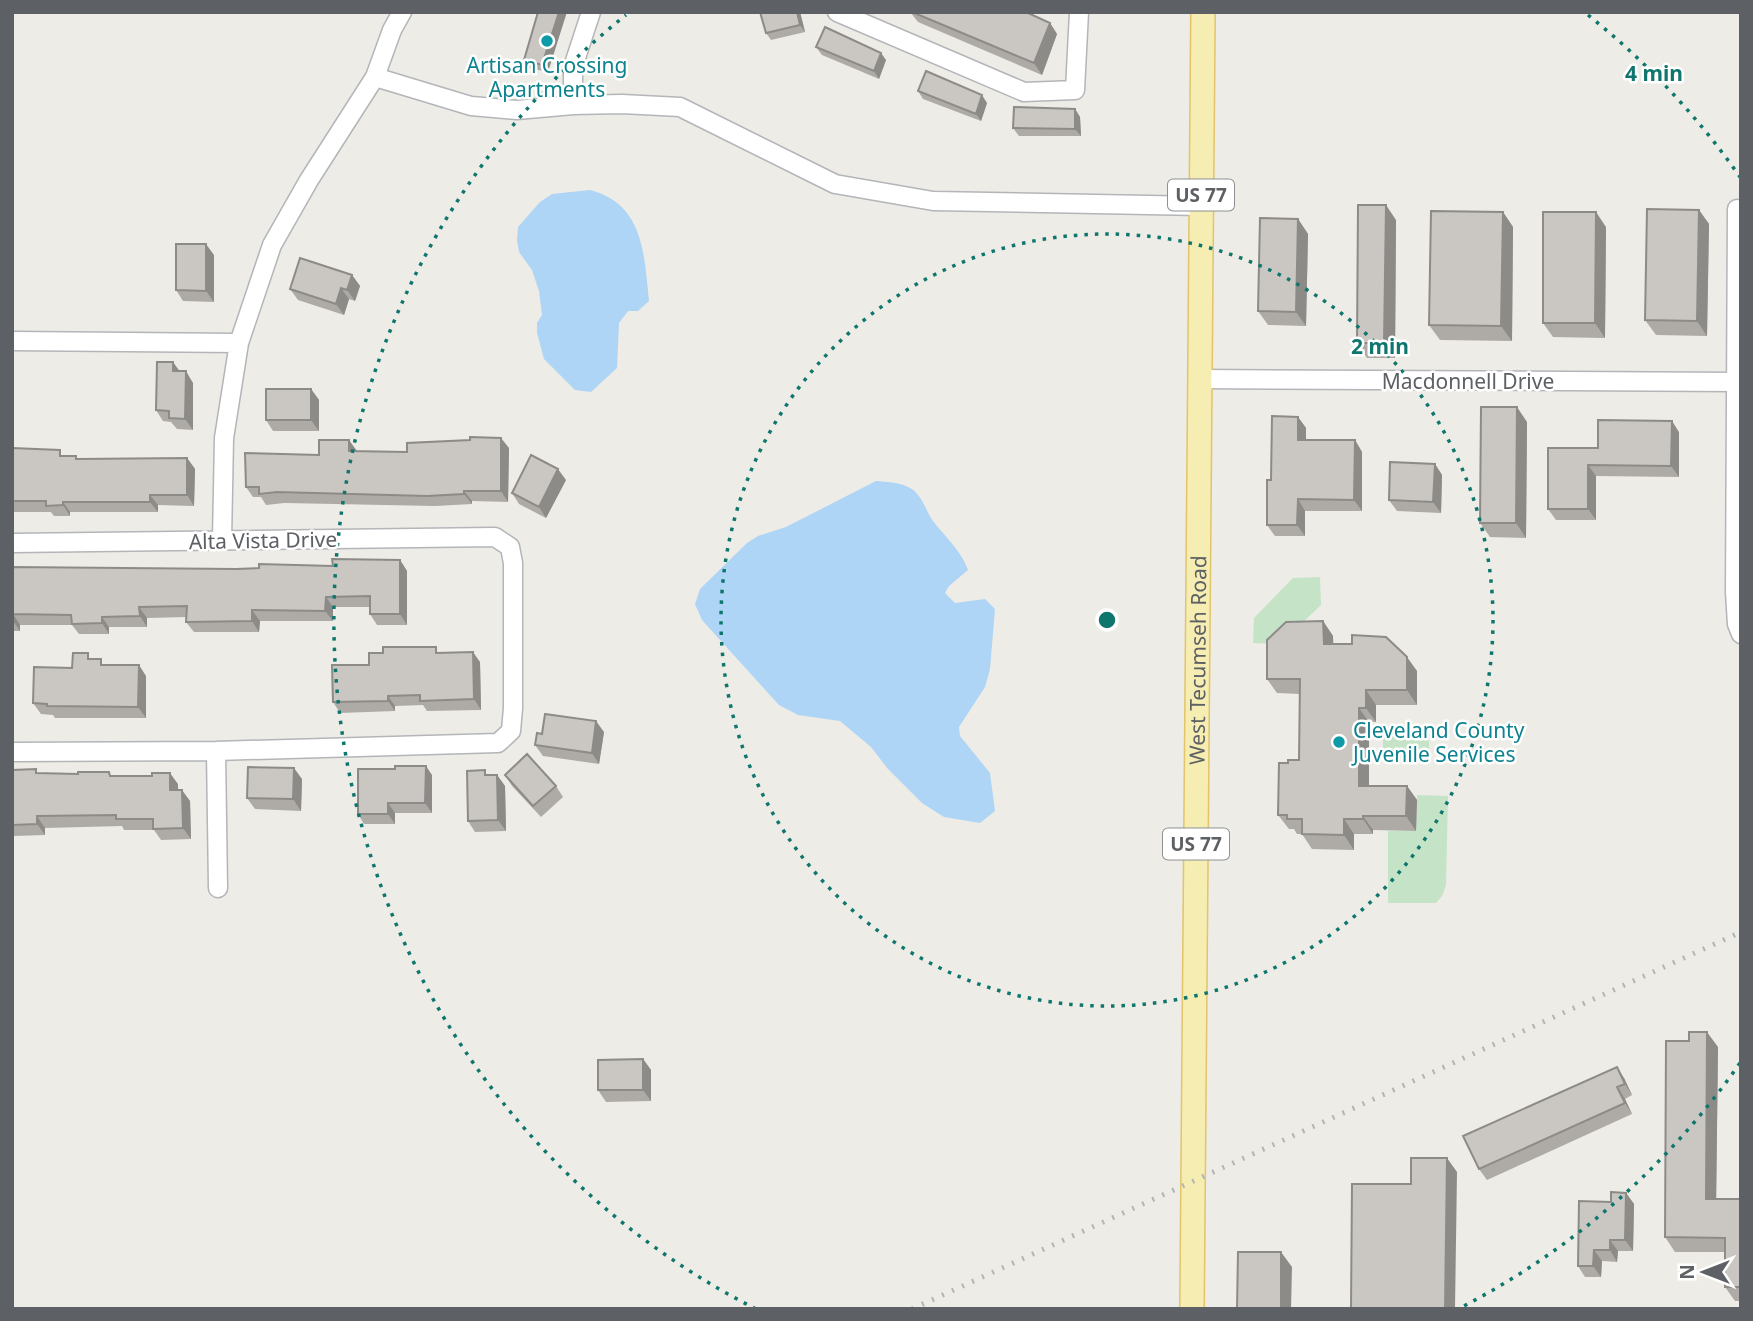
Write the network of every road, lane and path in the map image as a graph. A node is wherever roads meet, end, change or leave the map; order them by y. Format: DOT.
graph roads {
  1 [pos="402,12"];
  2 [pos="591,12"];
  3 [pos="837,12"];
  4 [pos="1079,12"];
  5 [pos="1203,12"];
  6 [pos="375,77"];
  7 [pos="573,105"];
  8 [pos="1201,206"];
  9 [pos="1737,209"];
  10 [pos="1739,269"];
  11 [pos="12,341"];
  12 [pos="239,343"];
  13 [pos="1200,379"];
  14 [pos="1736,382"];
  15 [pos="222,540"];
  16 [pos="12,543"];
  17 [pos="1741,634"];
  18 [pos="216,751"];
  19 [pos="12,752"];
  20 [pos="218,888"];
  21 [pos="1192,1309"];
  1 -- 6 [label="street"];
  2 -- 7 [label="street"];
  3 -- 4 [label="street"];
  5 -- 8 [label="main road, West Tecumseh Road / US 77"];
  6 -- 7 [label="street"];
  6 -- 12 [label="street"];
  7 -- 8 [label="street"];
  8 -- 13 [label="main road, West Tecumseh Road / US 77"];
  9 -- 10 [label="street"];
  10 -- 14 [label="street"];
  11 -- 12 [label="street"];
  12 -- 15 [label="street"];
  13 -- 14 [label="street, Macdonnell Drive"];
  13 -- 21 [label="main road, West Tecumseh Road / US 77"];
  14 -- 17 [label="street"];
  15 -- 16 [label="street, Alta Vista Drive"];
  15 -- 18 [label="street, Alta Vista Drive"];
  18 -- 19 [label="street"];
  18 -- 20 [label="street"];
}
